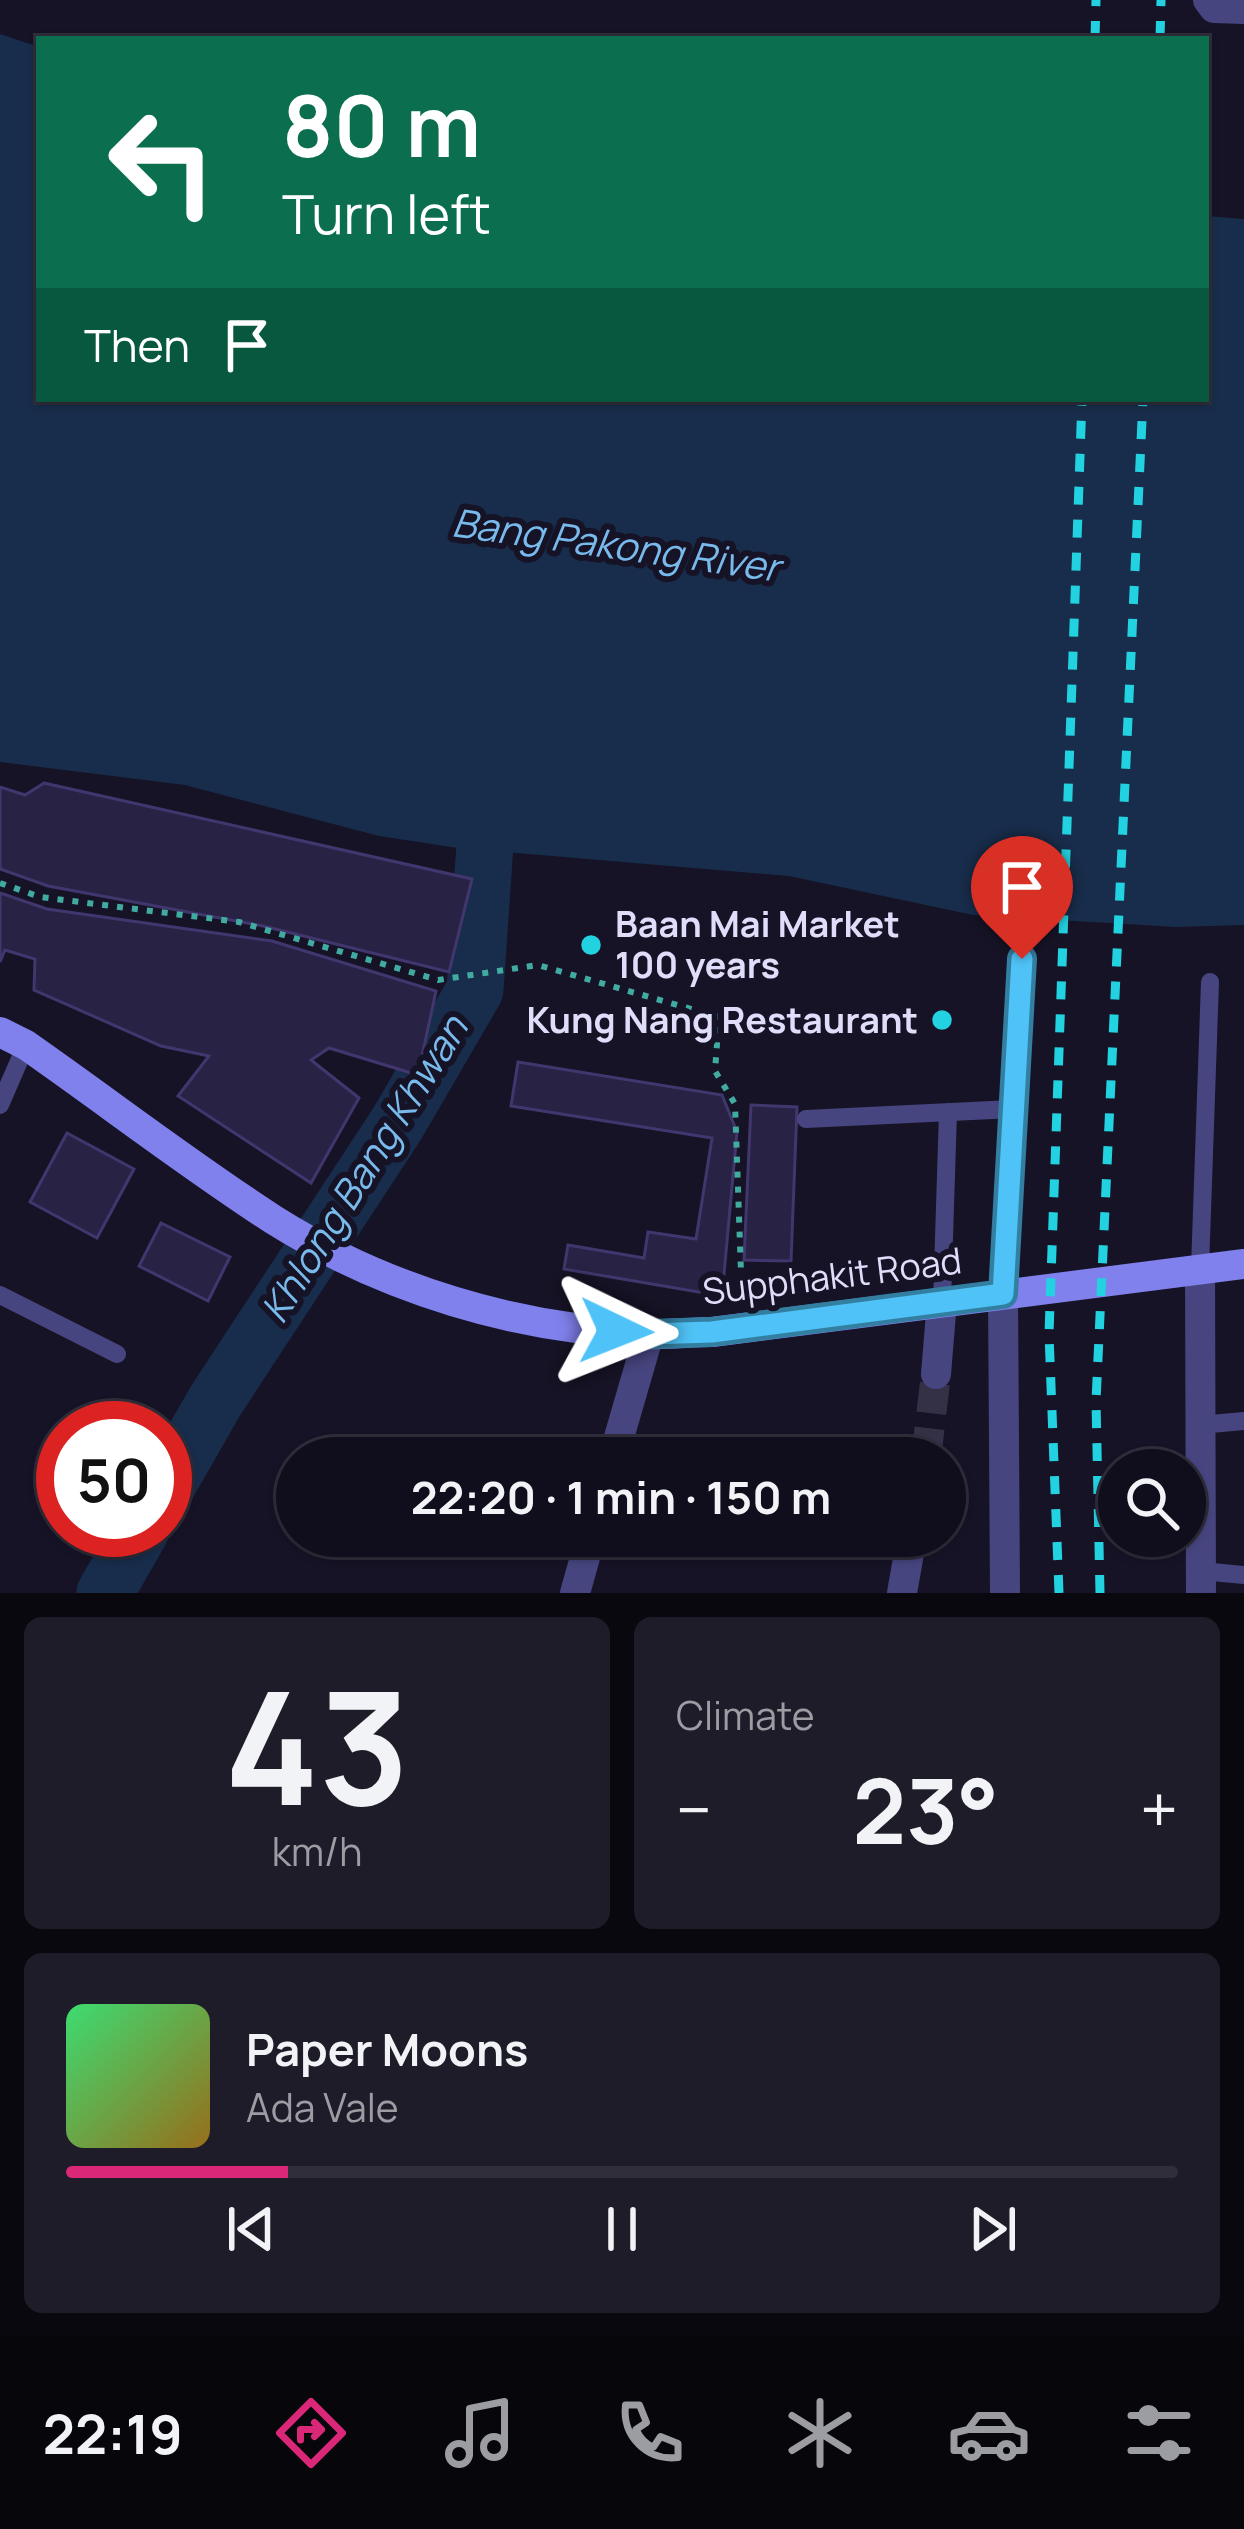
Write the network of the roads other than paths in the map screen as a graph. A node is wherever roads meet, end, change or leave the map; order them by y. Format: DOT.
graph roads {
  1 [pos="1208,0"];
  2 [pos="1244,9"];
  3 [pos="1022,959"];
  4 [pos="1210,982"];
  5 [pos="13,1038"];
  6 [pos="0,1105"];
  7 [pos="1013,1109"];
  8 [pos="948,1112"];
  9 [pos="806,1119"];
  10 [pos="1244,1264"];
  11 [pos="1200,1268"];
  12 [pos="0,1294"];
  13 [pos="1003,1294"];
  14 [pos="942,1301"];
  15 [pos="649,1334"];
  16 [pos="118,1354"];
  17 [pos="935,1374"];
  18 [pos="1244,1420"];
  19 [pos="1201,1425"];
  20 [pos="620,1437"];
  21 [pos="585,1557"];
  22 [pos="908,1557"];
  23 [pos="1244,1575"];
  24 [pos="1201,1582"];
  25 [pos="575,1593"];
  26 [pos="902,1593"];
  27 [pos="1005,1593"];
  1 -- 2 [label="street"];
  3 -- 7 [label="lane"];
  4 -- 11 [label="lane"];
  5 -- 6 [label="lane"];
  5 -- 15 [label="main road, Supphakit Road"];
  7 -- 8 [label="lane"];
  7 -- 13 [label="lane"];
  8 -- 9 [label="lane"];
  8 -- 14 [label="lane"];
  10 -- 11 [label="main road, Supphakit Road"];
  11 -- 13 [label="main road, Supphakit Road"];
  11 -- 19 [label="street"];
  12 -- 16 [label="lane"];
  13 -- 14 [label="main road, Supphakit Road"];
  13 -- 27 [label="street"];
  14 -- 15 [label="main road, Supphakit Road"];
  14 -- 17 [label="street"];
  15 -- 20 [label="street"];
  18 -- 19 [label="lane"];
  19 -- 24 [label="street"];
  21 -- 25 [label="street"];
  22 -- 26 [label="street"];
  23 -- 24 [label="lane"];
}
